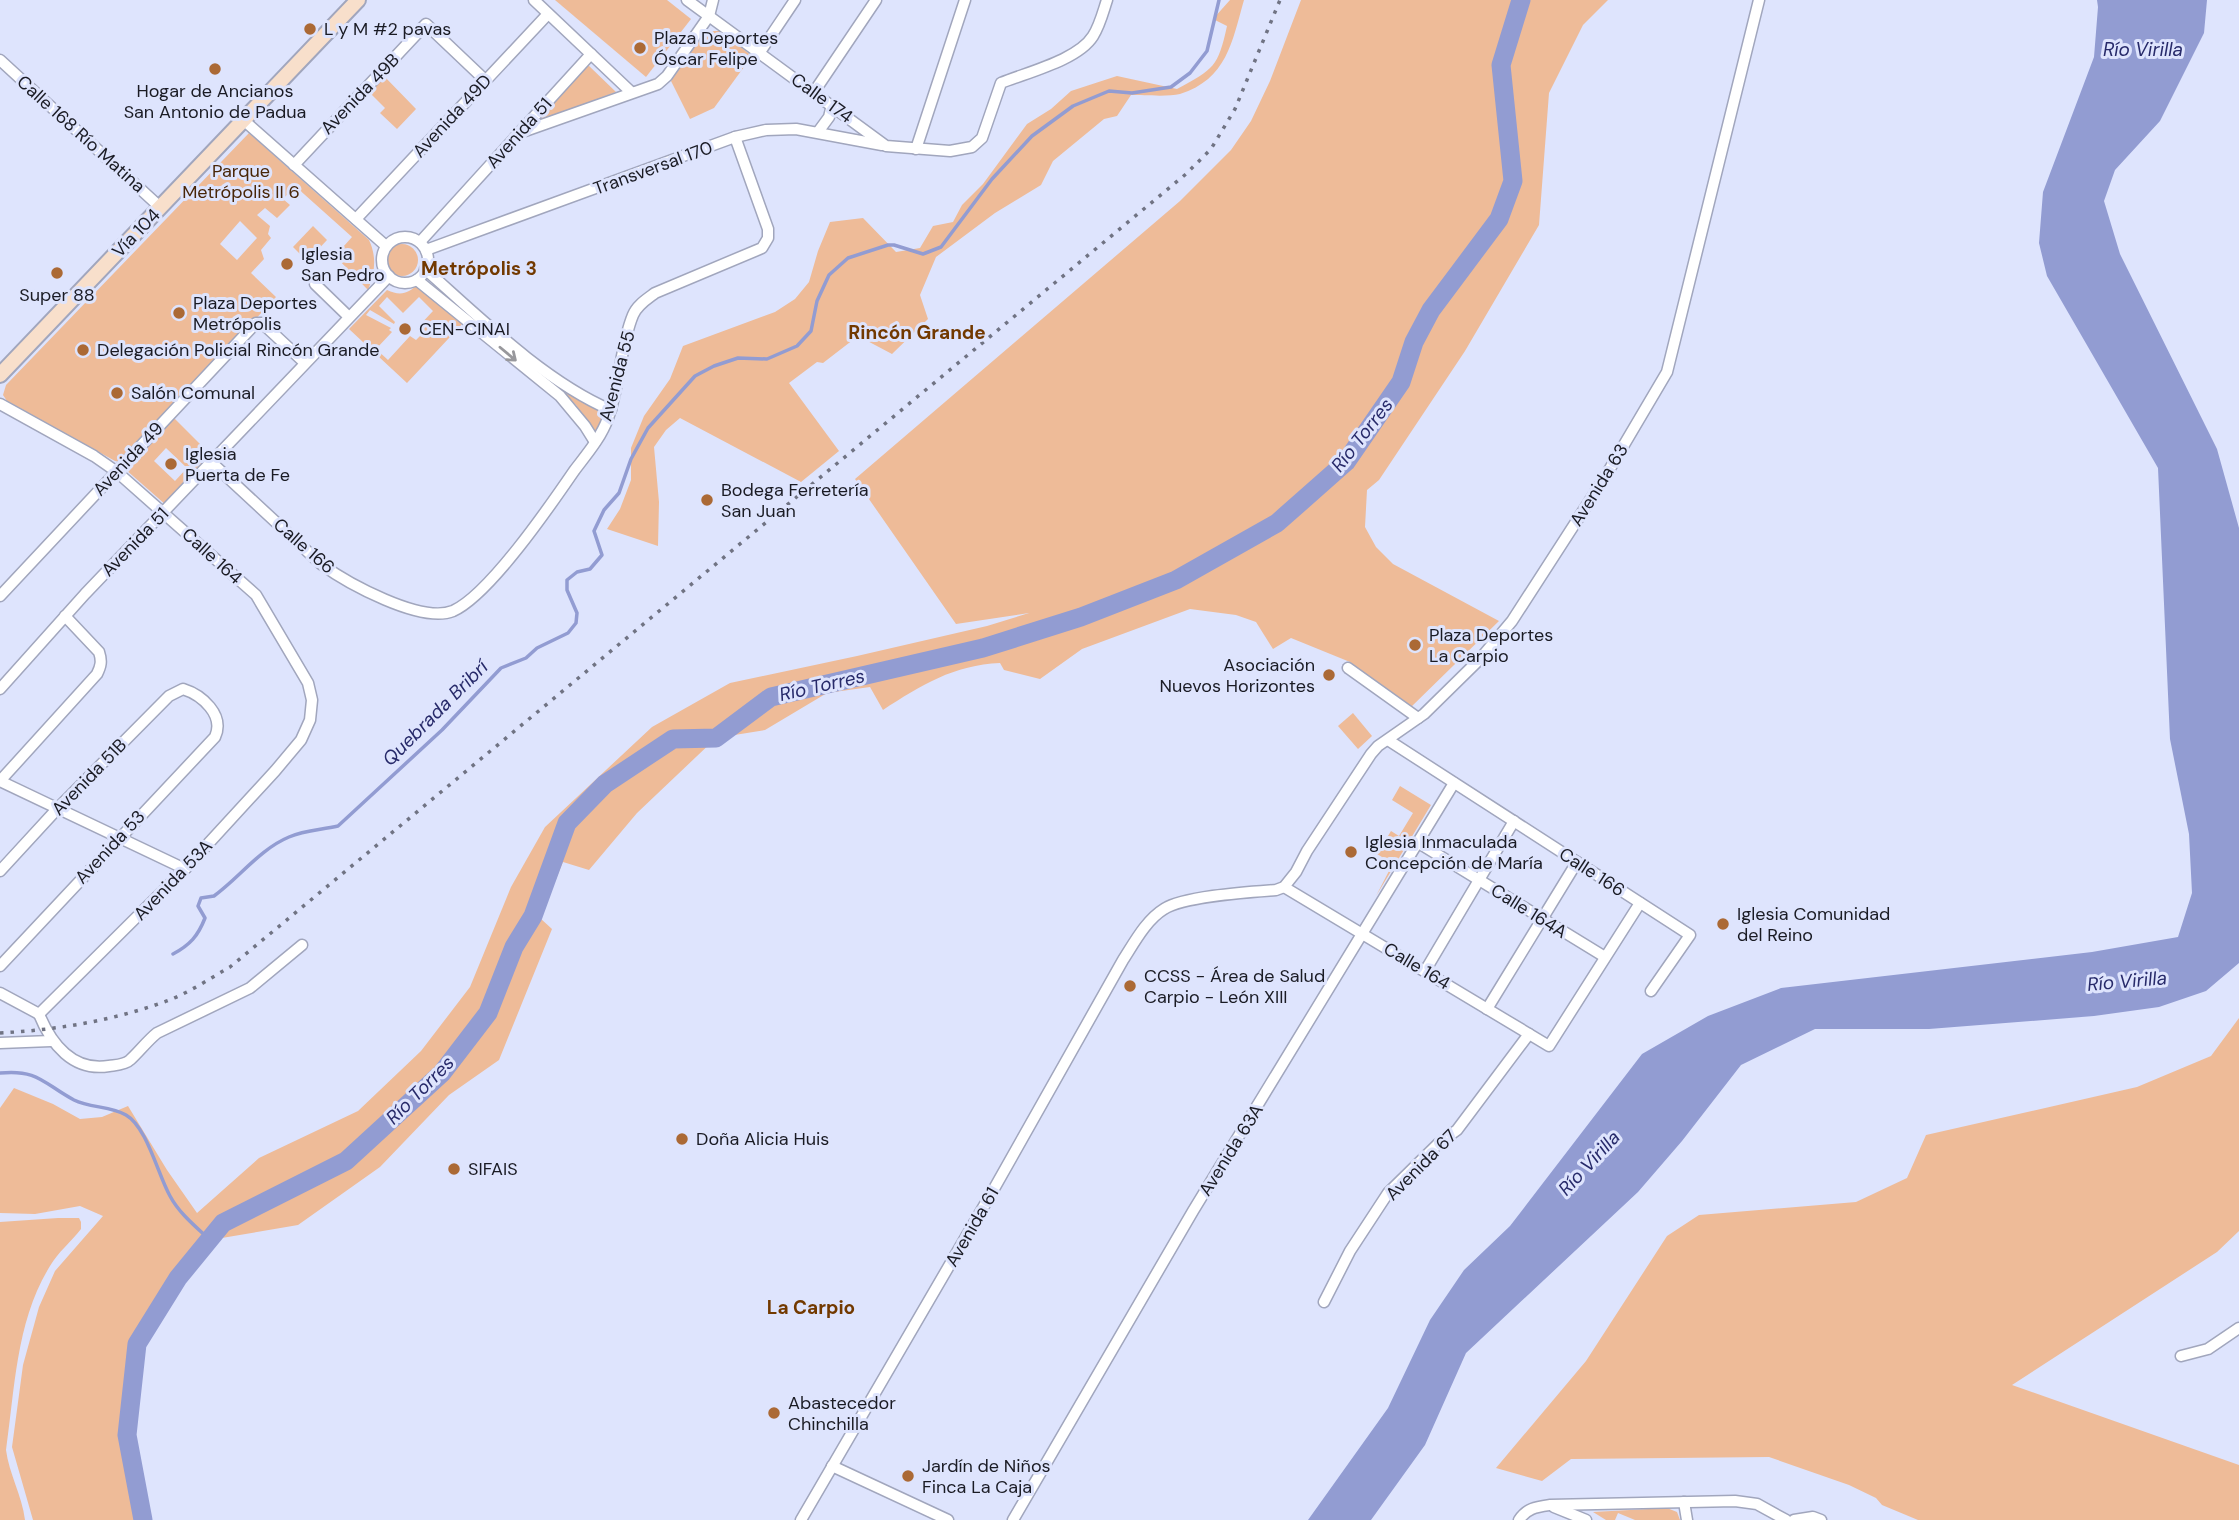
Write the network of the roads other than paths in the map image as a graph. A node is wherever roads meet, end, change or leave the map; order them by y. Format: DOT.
graph roads {
  1 [pos="351,0"];
  2 [pos="358,0"];
  3 [pos="534,0"];
  4 [pos="687,0"];
  5 [pos="713,0"];
  6 [pos="796,0"];
  7 [pos="876,0"];
  8 [pos="965,0"];
  9 [pos="1107,0"];
  10 [pos="1759,0"];
  11 [pos="548,14"];
  12 [pos="709,16"];
  13 [pos="760,52"];
  14 [pos="591,54"];
  15 [pos="0,60"];
  16 [pos="485,80"];
  17 [pos="631,92"];
  18 [pos="814,92"];
  19 [pos="832,105"];
  20 [pos="242,119"];
  21 [pos="818,132"];
  22 [pos="519,133"];
  23 [pos="735,137"];
  24 [pos="886,146"];
  25 [pos="916,149"];
  26 [pos="294,165"];
  27 [pos="159,206"];
  28 [pos="356,219"];
  29 [pos="386,246"];
  30 [pos="423,246"];
  31 [pos="425,270"];
  32 [pos="388,276"];
  33 [pos="417,280"];
  34 [pos="315,284"];
  35 [pos="349,317"];
  36 [pos="305,363"];
  37 [pos="0,367"];
  38 [pos="0,375"];
  39 [pos="0,404"];
  40 [pos="611,410"];
  41 [pos="595,442"];
  42 [pos="211,462"];
  43 [pos="117,472"];
  44 [pos="164,513"];
  45 [pos="0,596"];
  46 [pos="452,612"];
  47 [pos="65,616"];
  48 [pos="1348,668"];
  49 [pos="0,689"];
  50 [pos="183,689"];
  51 [pos="1418,718"];
  52 [pos="301,740"];
  53 [pos="1388,740"];
  54 [pos="0,781"];
  55 [pos="1454,783"];
  56 [pos="58,808"];
  57 [pos="1514,821"];
  58 [pos="119,836"];
  59 [pos="1417,842"];
  60 [pos="1577,862"];
  61 [pos="185,869"];
  62 [pos="0,872"];
  63 [pos="1478,880"];
  64 [pos="1284,887"];
  65 [pos="1640,902"];
  66 [pos="1541,918"];
  67 [pos="1361,933"];
  68 [pos="302,945"];
  69 [pos="1605,957"];
  70 [pos="0,966"];
  71 [pos="1425,971"];
  72 [pos="1651,991"];
  73 [pos="0,993"];
  74 [pos="1487,1009"];
  75 [pos="39,1014"];
  76 [pos="1529,1034"];
  77 [pos="51,1041"];
  78 [pos="0,1043"];
  79 [pos="1324,1303"];
  80 [pos="2239,1328"];
  81 [pos="2181,1356"];
  82 [pos="832,1466"];
  83 [pos="1685,1502"];
  84 [pos="1550,1505"];
  85 [pos="801,1520"];
  86 [pos="948,1520"];
  87 [pos="1013,1520"];
  88 [pos="1519,1520"];
  89 [pos="1586,1520"];
  90 [pos="1687,1520"];
  91 [pos="1786,1520"];
  92 [pos="1794,1520"];
  93 [pos="1821,1520"];
  1 -- 20 [label="main road, Vía 104"];
  2 -- 20 [label="main road, Vía 104"];
  3 -- 11 [label="street"];
  4 -- 12 [label="street, Calle 174"];
  5 -- 12 [label="street"];
  6 -- 13 [label="street"];
  7 -- 18 [label="street"];
  8 -- 25 [label="street"];
  9 -- 25 [label="street"];
  10 -- 51 [label="street, Avenida 63"];
  11 -- 14 [label="street"];
  11 -- 16 [label="street, Avenida 49D"];
  12 -- 13 [label="street, Calle 174"];
  12 -- 17 [label="street"];
  13 -- 18 [label="street, Calle 174"];
  14 -- 17 [label="street"];
  14 -- 22 [label="street, Avenida 51"];
  15 -- 27 [label="street, Calle 168 Río Matina"];
  16 -- 26 [label="street, Avenida 49B"];
  16 -- 28 [label="street, Avenida 49D"];
  17 -- 22 [label="street"];
  18 -- 19 [label="street, Calle 174"];
  19 -- 21 [label="street"];
  19 -- 24 [label="street, Calle 174"];
  20 -- 26 [label="street"];
  20 -- 27 [label="main road, Vía 104"];
  21 -- 23 [label="street, Transversal 170"];
  21 -- 24 [label="street, Transversal 170"];
  22 -- 30 [label="street, Avenida 51"];
  23 -- 30 [label="street, Transversal 170"];
  23 -- 40 [label="street, Avenida 55"];
  24 -- 25 [label="street"];
  26 -- 28 [label="street"];
  27 -- 37 [label="main road, Vía 104"];
  27 -- 38 [label="main road, Vía 104"];
  28 -- 29 [label="street"];
  29 -- 30 [label="street"];
  29 -- 32 [label="street"];
  30 -- 31 [label="street"];
  31 -- 33 [label="street"];
  31 -- 40 [label="street"];
  32 -- 33 [label="street"];
  32 -- 35 [label="street, Avenida 51"];
  33 -- 41 [label="street, one-way"];
  34 -- 35 [label="street"];
  35 -- 36 [label="street, Avenida 51"];
  36 -- 42 [label="street, Avenida 51"];
  36 -- 43 [label="street, Avenida 49"];
  39 -- 43 [label="street, Calle 164"];
  40 -- 41 [label="street, Avenida 55"];
  41 -- 46 [label="street, Avenida 55"];
  42 -- 44 [label="street, Avenida 51"];
  42 -- 46 [label="street, Calle 166"];
  43 -- 44 [label="street, Calle 164"];
  43 -- 45 [label="street, Avenida 49"];
  44 -- 47 [label="street, Avenida 51"];
  44 -- 52 [label="street, Calle 164"];
  47 -- 49 [label="street, Avenida 51"];
  47 -- 54 [label="street"];
  48 -- 51 [label="street"];
  50 -- 56 [label="street, Avenida 51B"];
  50 -- 58 [label="street, Avenida 53"];
  51 -- 53 [label="street, Avenida 63"];
  52 -- 61 [label="street, Avenida 53A"];
  53 -- 55 [label="street, Calle 166"];
  53 -- 64 [label="street, Avenida 63"];
  54 -- 56 [label="street"];
  55 -- 57 [label="street, Calle 166"];
  55 -- 59 [label="street, Avenida 63A"];
  56 -- 58 [label="street"];
  56 -- 62 [label="street, Avenida 51B"];
  57 -- 60 [label="street, Calle 166"];
  57 -- 63 [label="street"];
  58 -- 61 [label="street"];
  58 -- 70 [label="street, Avenida 53"];
  59 -- 63 [label="street, Calle 164A"];
  59 -- 67 [label="street, Avenida 63A"];
  60 -- 65 [label="street, Calle 166"];
  60 -- 66 [label="street"];
  61 -- 75 [label="street, Avenida 53A"];
  63 -- 66 [label="street, Calle 164A"];
  63 -- 71 [label="street"];
  64 -- 67 [label="street, Calle 164"];
  64 -- 82 [label="street, Avenida 61"];
  65 -- 69 [label="street"];
  65 -- 72 [label="street, Calle 166"];
  66 -- 69 [label="street, Calle 164A"];
  66 -- 74 [label="street"];
  67 -- 71 [label="street, Calle 164"];
  67 -- 87 [label="street, Avenida 63A"];
  68 -- 77 [label="street"];
  69 -- 76 [label="street, Calle 164"];
  71 -- 74 [label="street, Calle 164"];
  73 -- 75 [label="street"];
  74 -- 76 [label="street, Calle 164"];
  75 -- 77 [label="street"];
  76 -- 79 [label="street, Avenida 67"];
  77 -- 78 [label="street"];
  80 -- 81 [label="street"];
  82 -- 85 [label="street, Avenida 61"];
  82 -- 86 [label="street"];
  83 -- 84 [label="street"];
  83 -- 90 [label="street"];
  83 -- 91 [label="street"];
  84 -- 88 [label="street"];
  84 -- 89 [label="street"];
  92 -- 93 [label="street"];
}
